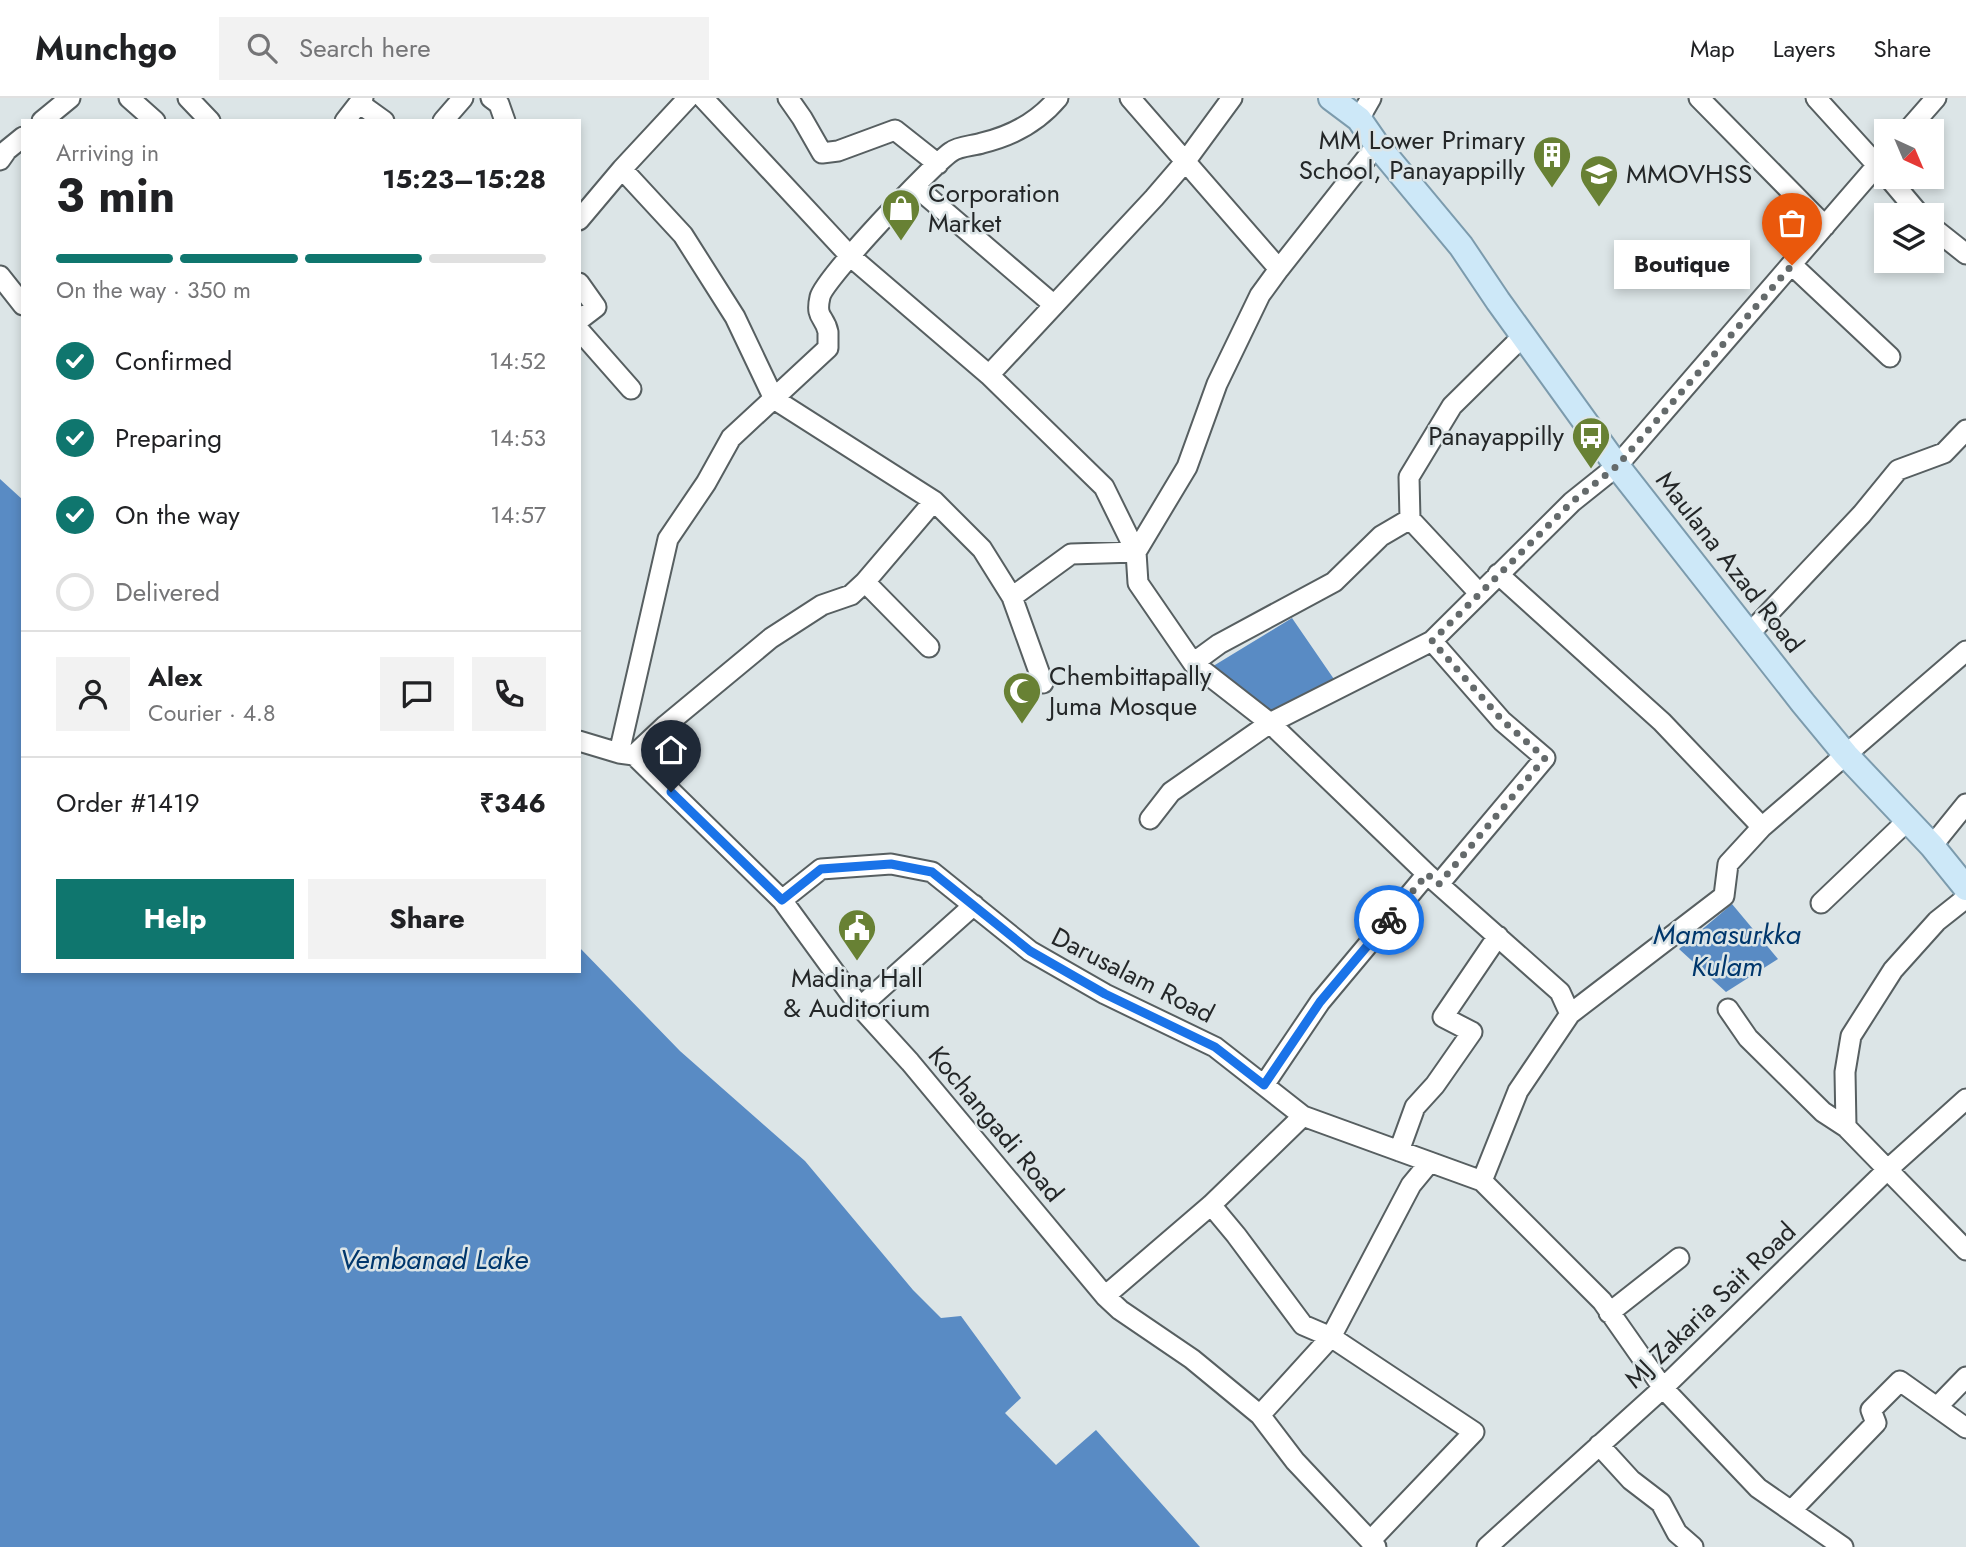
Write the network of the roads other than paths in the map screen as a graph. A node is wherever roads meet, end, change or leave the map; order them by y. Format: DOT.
graph roads {
  1 [pos="69,98"];
  2 [pos="130,98"];
  3 [pos="188,98"];
  4 [pos="463,98"];
  5 [pos="491,98"];
  6 [pos="688,98"];
  7 [pos="703,98"];
  8 [pos="788,98"];
  9 [pos="1058,98"];
  10 [pos="1130,98"];
  11 [pos="1232,98"];
  12 [pos="1331,98"];
  13 [pos="1699,98"];
  14 [pos="1816,98"];
  15 [pos="1937,98"];
  16 [pos="361,101"];
  17 [pos="1365,108"];
  18 [pos="44,119"];
  19 [pos="153,119"];
  20 [pos="207,119"];
  21 [pos="347,119"];
  22 [pos="382,119"];
  23 [pos="445,119"];
  24 [pos="504,119"];
  25 [pos="1918,119"];
  26 [pos="21,139"];
  27 [pos="1377,145"];
  28 [pos="1874,157"];
  29 [pos="0,160"];
  30 [pos="1185,162"];
  31 [pos="938,164"];
  32 [pos="622,169"];
  33 [pos="1874,179"];
  34 [pos="915,186"];
  35 [pos="581,218"];
  36 [pos="1825,226"];
  37 [pos="1944,237"];
  38 [pos="1966,254"];
  39 [pos="850,256"];
  40 [pos="1792,265"];
  41 [pos="1279,269"];
  42 [pos="0,276"];
  43 [pos="581,286"];
  44 [pos="21,302"];
  45 [pos="1054,305"];
  46 [pos="581,318"];
  47 [pos="581,332"];
  48 [pos="1523,336"];
  49 [pos="1890,357"];
  50 [pos="989,375"];
  51 [pos="631,389"];
  52 [pos="774,399"];
  53 [pos="1966,430"];
  54 [pos="1617,466"];
  55 [pos="934,501"];
  56 [pos="1410,519"];
  57 [pos="1136,552"];
  58 [pos="1498,574"];
  59 [pos="865,582"];
  60 [pos="1479,593"];
  61 [pos="1012,597"];
  62 [pos="1749,634"];
  63 [pos="1432,641"];
  64 [pos="929,647"];
  65 [pos="1966,651"];
  66 [pos="1193,663"];
  67 [pos="1043,683"];
  68 [pos="1270,723"];
  69 [pos="581,742"];
  70 [pos="626,754"];
  71 [pos="1846,755"];
  72 [pos="1966,804"];
  73 [pos="1150,819"];
  74 [pos="1907,821"];
  75 [pos="1762,827"];
  76 [pos="1932,846"];
  77 [pos="1433,879"];
  78 [pos="1966,888"];
  79 [pos="1966,898"];
  80 [pos="782,900"];
  81 [pos="1821,903"];
  82 [pos="974,905"];
  83 [pos="1498,936"];
  84 [pos="860,1007"];
  85 [pos="1728,1010"];
  86 [pos="1570,1014"];
  87 [pos="1264,1085"];
  88 [pos="1966,1098"];
  89 [pos="1303,1116"];
  90 [pos="1846,1127"];
  91 [pos="1399,1151"];
  92 [pos="1430,1162"];
  93 [pos="1887,1170"];
  94 [pos="1482,1181"];
  95 [pos="1211,1205"];
  96 [pos="1966,1250"];
  97 [pos="1679,1258"];
  98 [pos="1105,1296"];
  99 [pos="1609,1312"];
  100 [pos="1331,1337"];
  101 [pos="1966,1377"];
  102 [pos="1663,1388"];
  103 [pos="1937,1407"];
  104 [pos="1259,1415"];
  105 [pos="1966,1428"];
  106 [pos="1599,1445"];
  107 [pos="1791,1511"];
  108 [pos="1373,1544"];
  109 [pos="1487,1547"];
  110 [pos="1693,1547"];
  111 [pos="1843,1547"];
  1 -- 18 [label="street"];
  2 -- 19 [label="street"];
  3 -- 20 [label="street"];
  4 -- 23 [label="street"];
  5 -- 24 [label="street"];
  6 -- 32 [label="street"];
  7 -- 39 [label="street"];
  8 -- 31 [label="street"];
  9 -- 31 [label="street"];
  10 -- 30 [label="street"];
  11 -- 30 [label="street"];
  12 -- 17 [label="main road, Maulana Azad Road"];
  13 -- 36 [label="street"];
  14 -- 28 [label="street"];
  15 -- 25 [label="street"];
  16 -- 21 [label="street"];
  16 -- 22 [label="street"];
  17 -- 27 [label="main road, Maulana Azad Road"];
  26 -- 29 [label="street"];
  27 -- 41 [label="street"];
  27 -- 48 [label="main road, Maulana Azad Road"];
  30 -- 41 [label="street"];
  30 -- 45 [label="street"];
  31 -- 34 [label="street"];
  32 -- 35 [label="street"];
  32 -- 52 [label="street"];
  33 -- 36 [label="street"];
  34 -- 39 [label="street"];
  34 -- 45 [label="street"];
  36 -- 40 [label="street"];
  37 -- 38 [label="street"];
  39 -- 50 [label="street"];
  39 -- 52 [label="street"];
  40 -- 49 [label="street"];
  40 -- 54 [label="street"];
  41 -- 57 [label="street"];
  42 -- 44 [label="street"];
  43 -- 46 [label="street"];
  45 -- 50 [label="street"];
  47 -- 51 [label="street"];
  48 -- 54 [label="main road, Maulana Azad Road"];
  48 -- 56 [label="street"];
  50 -- 57 [label="street"];
  52 -- 55 [label="street"];
  52 -- 70 [label="street"];
  53 -- 62 [label="street"];
  54 -- 58 [label="street"];
  54 -- 62 [label="main road, Maulana Azad Road"];
  55 -- 59 [label="street"];
  55 -- 61 [label="street"];
  56 -- 60 [label="street"];
  56 -- 66 [label="street"];
  57 -- 61 [label="street"];
  57 -- 66 [label="street"];
  58 -- 60 [label="street"];
  58 -- 75 [label="street"];
  59 -- 64 [label="street"];
  59 -- 70 [label="street"];
  60 -- 63 [label="street"];
  61 -- 67 [label="street"];
  62 -- 71 [label="main road, Maulana Azad Road"];
  63 -- 68 [label="street"];
  63 -- 77 [label="street"];
  65 -- 71 [label="street"];
  66 -- 68 [label="street"];
  68 -- 73 [label="street"];
  68 -- 77 [label="street"];
  69 -- 70 [label="street, Kochangadi Road"];
  70 -- 80 [label="street, Kochangadi Road"];
  71 -- 74 [label="main road, Maulana Azad Road"];
  71 -- 75 [label="street"];
  72 -- 76 [label="street"];
  74 -- 76 [label="main road, Maulana Azad Road"];
  74 -- 81 [label="street"];
  75 -- 86 [label="street"];
  76 -- 78 [label="main road, Maulana Azad Road"];
  77 -- 83 [label="street"];
  77 -- 87 [label="street"];
  79 -- 90 [label="street"];
  80 -- 82 [label="street, Darusalam Road"];
  80 -- 84 [label="street, Kochangadi Road"];
  82 -- 84 [label="street"];
  82 -- 87 [label="street, Darusalam Road"];
  83 -- 86 [label="street"];
  83 -- 91 [label="street"];
  84 -- 98 [label="street, Kochangadi Road"];
  85 -- 90 [label="street"];
  86 -- 94 [label="street"];
  87 -- 89 [label="street, Darusalam Road"];
  88 -- 93 [label="street, MJ Zakaria Sait Road"];
  89 -- 91 [label="street, Darusalam Road"];
  89 -- 95 [label="street"];
  90 -- 93 [label="street"];
  91 -- 92 [label="street, Darusalam Road"];
  92 -- 94 [label="street, Darusalam Road"];
  92 -- 100 [label="street"];
  93 -- 96 [label="street"];
  93 -- 102 [label="street, MJ Zakaria Sait Road"];
  94 -- 99 [label="street, Darusalam Road"];
  95 -- 98 [label="street"];
  95 -- 100 [label="street"];
  97 -- 99 [label="street"];
  98 -- 104 [label="street, Kochangadi Road"];
  99 -- 102 [label="street, Darusalam Road"];
  100 -- 104 [label="street"];
  100 -- 108 [label="street"];
  101 -- 103 [label="street"];
  102 -- 106 [label="street, MJ Zakaria Sait Road"];
  102 -- 107 [label="street, Darusalam Road"];
  103 -- 105 [label="street"];
  103 -- 107 [label="street"];
  104 -- 108 [label="street, Kochangadi Road"];
  106 -- 109 [label="street, MJ Zakaria Sait Road"];
  106 -- 110 [label="street"];
  107 -- 111 [label="street, Darusalam Road"];
}
